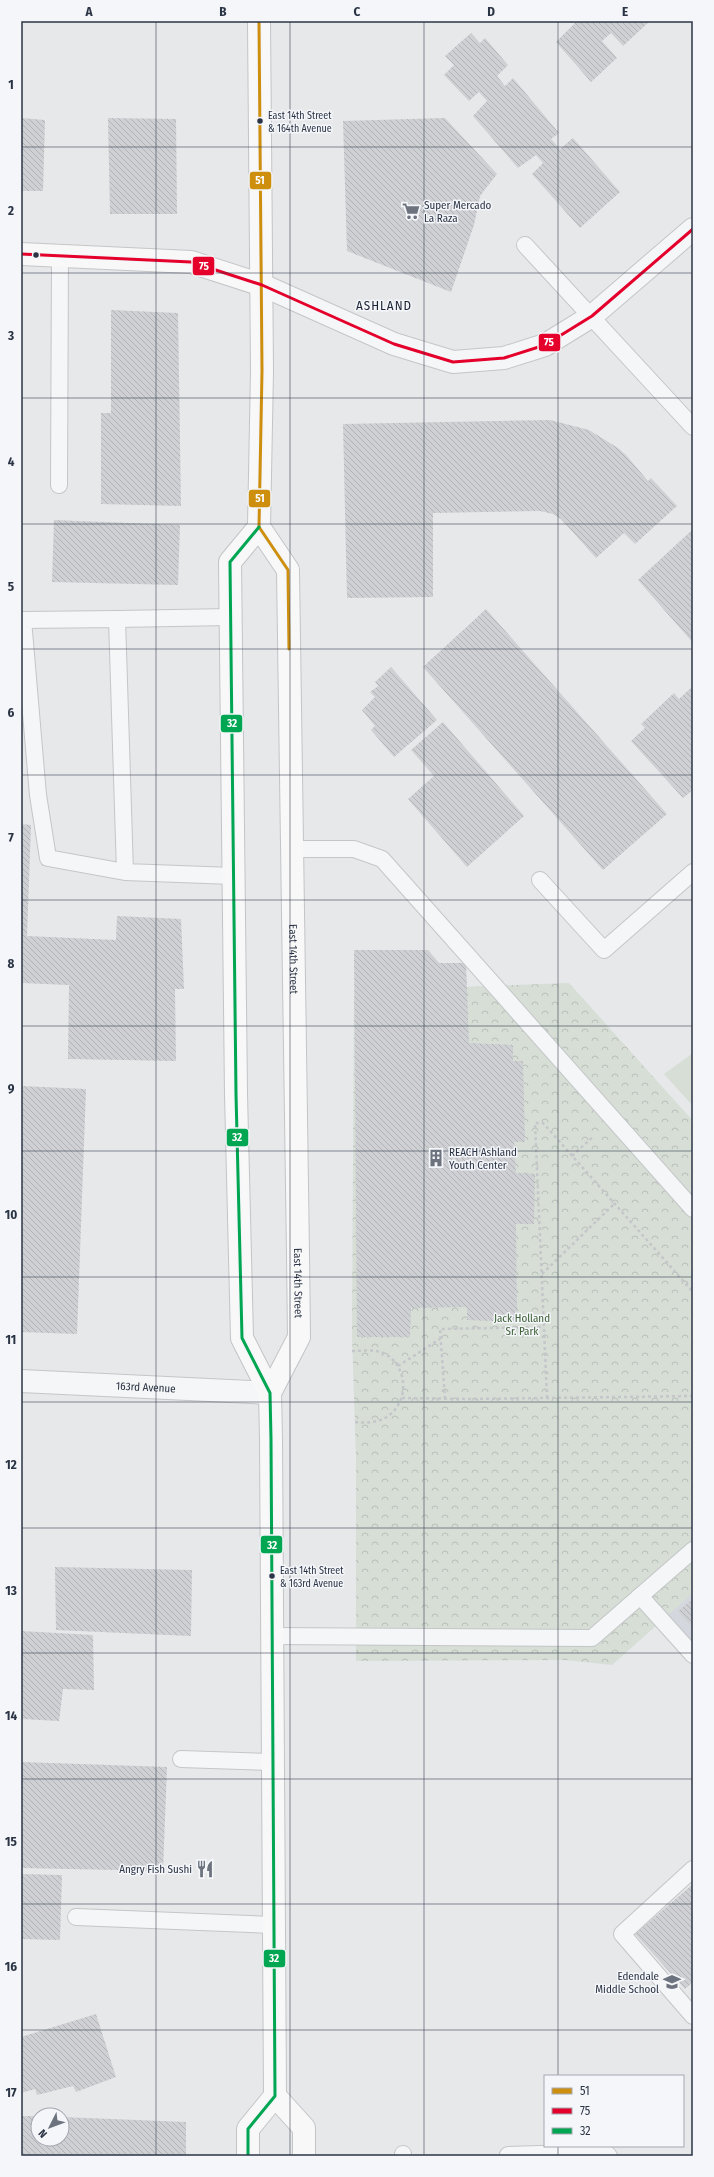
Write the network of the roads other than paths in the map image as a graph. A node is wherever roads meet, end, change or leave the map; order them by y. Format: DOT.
graph roads {
  1 [pos="259,21"];
  2 [pos="693,228"];
  3 [pos="525,245"];
  4 [pos="21,254"];
  5 [pos="60,256"];
  6 [pos="262,285"];
  7 [pos="592,316"];
  8 [pos="693,427"];
  9 [pos="59,485"];
  10 [pos="259,527"];
  11 [pos="230,617"];
  12 [pos="117,618"];
  13 [pos="291,849"];
  14 [pos="125,872"];
  15 [pos="693,872"];
  16 [pos="233,876"];
  17 [pos="540,880"];
  18 [pos="693,1209"];
  19 [pos="21,1381"];
  20 [pos="270,1393"];
  21 [pos="693,1550"];
  22 [pos="640,1596"];
  23 [pos="272,1636"];
  24 [pos="693,1655"];
  25 [pos="181,1759"];
  26 [pos="272,1762"];
  27 [pos="693,1869"];
  28 [pos="76,1917"];
  29 [pos="274,1925"];
  30 [pos="693,2016"];
  31 [pos="275,2096"];
  32 [pos="508,2155"];
  33 [pos="248,2156"];
  34 [pos="304,2156"];
  35 [pos="609,2156"];
  1 -- 6 [label="main road"];
  2 -- 7 [label="street"];
  3 -- 7 [label="lane"];
  4 -- 5 [label="main road"];
  5 -- 6 [label="main road"];
  5 -- 9 [label="lane"];
  6 -- 7 [label="street"];
  6 -- 10 [label="main road"];
  7 -- 8 [label="lane"];
  10 -- 11 [label="main road, East 14th Street"];
  10 -- 13 [label="main road, East 14th Street"];
  11 -- 12 [label="lane"];
  11 -- 16 [label="main road, East 14th Street"];
  12 -- 14 [label="lane"];
  12 -- 14 [label="lane"];
  13 -- 18 [label="lane"];
  13 -- 20 [label="main road, East 14th Street"];
  14 -- 16 [label="lane"];
  15 -- 17 [label="lane"];
  16 -- 20 [label="main road, East 14th Street"];
  19 -- 20 [label="street, 163rd Avenue"];
  20 -- 23 [label="main road, East 14th Street"];
  21 -- 22 [label="lane"];
  22 -- 23 [label="lane"];
  22 -- 24 [label="lane"];
  23 -- 26 [label="main road, East 14th Street"];
  25 -- 26 [label="lane"];
  26 -- 29 [label="main road, East 14th Street"];
  27 -- 30 [label="lane"];
  28 -- 29 [label="lane"];
  29 -- 31 [label="main road, East 14th Street"];
  31 -- 33 [label="main road"];
  31 -- 34 [label="main road"];
  32 -- 35 [label="lane"];
}
